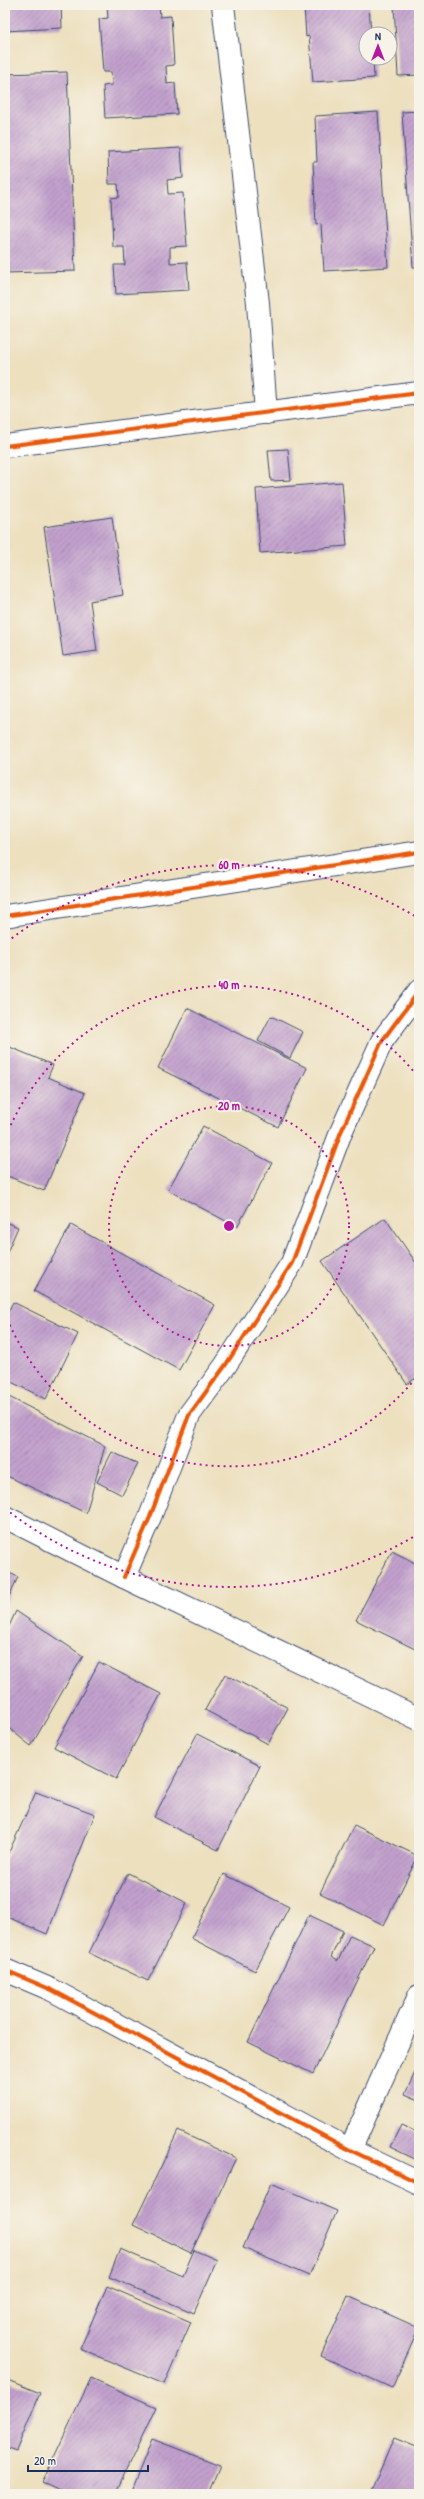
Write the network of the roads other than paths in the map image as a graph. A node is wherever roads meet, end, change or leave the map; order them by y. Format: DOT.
graph roads {
  1 [pos="223,5"];
  2 [pos="419,393"];
  3 [pos="266,413"];
  4 [pos="5,446"];
  5 [pos="419,852"];
  6 [pos="5,916"];
  7 [pos="419,991"];
  8 [pos="5,1517"];
  9 [pos="124,1577"];
  10 [pos="419,1719"];
  11 [pos="5,1970"];
  12 [pos="419,1996"];
  13 [pos="350,2150"];
  14 [pos="419,2183"];
  1 -- 3 [label="street"];
  2 -- 3 [label="street"];
  3 -- 4 [label="street"];
  5 -- 6 [label="street"];
  7 -- 9 [label="street"];
  8 -- 9 [label="street"];
  9 -- 10 [label="street"];
  11 -- 13 [label="street"];
  12 -- 13 [label="street"];
  13 -- 14 [label="street"];
}
